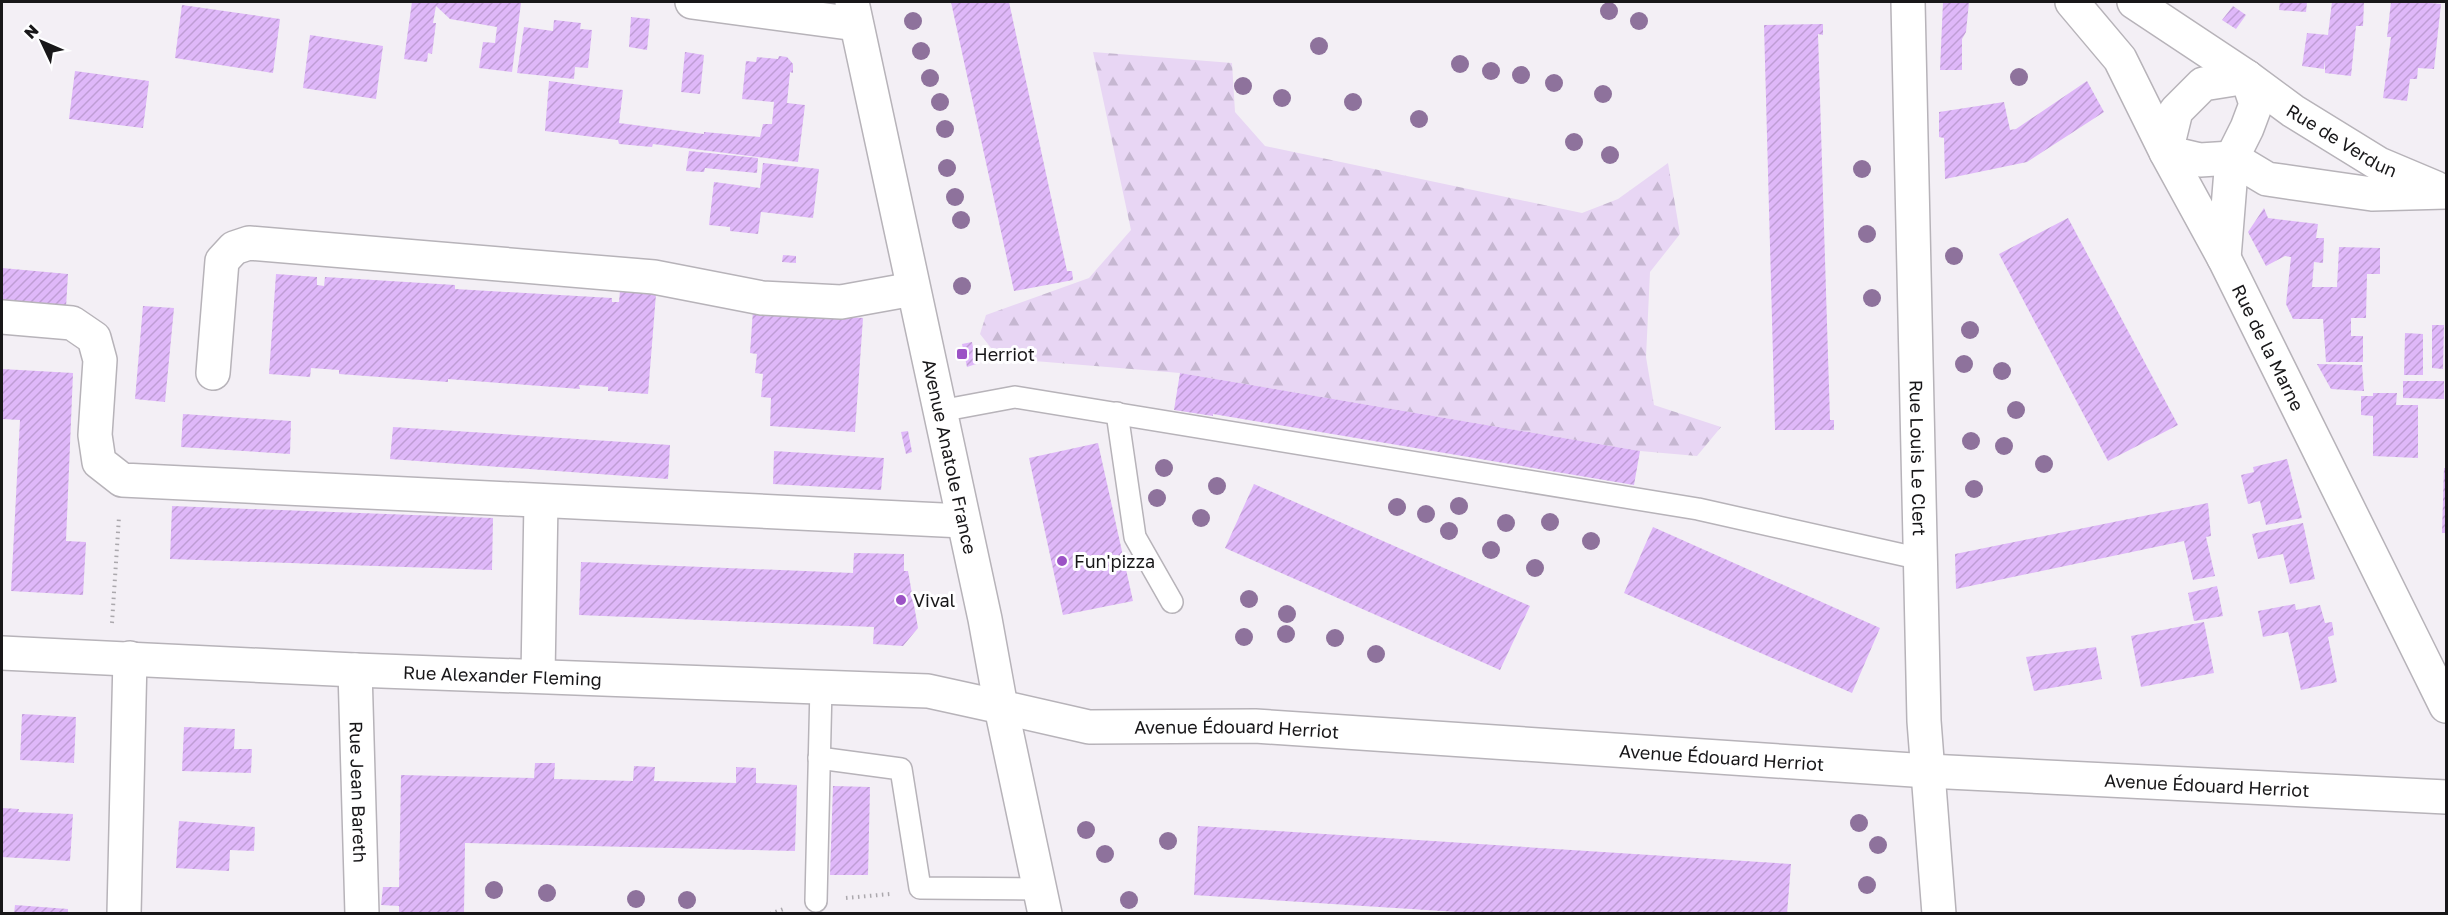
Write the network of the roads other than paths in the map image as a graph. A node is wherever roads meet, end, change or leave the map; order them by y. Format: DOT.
graph roads {
  1 [pos="692,2"];
  2 [pos="1908,2"];
  3 [pos="2072,2"];
  4 [pos="2134,2"];
  5 [pos="854,13"];
  6 [pos="2247,77"];
  7 [pos="2166,152"];
  8 [pos="2232,158"];
  9 [pos="2445,192"];
  10 [pos="2224,258"];
  11 [pos="913,289"];
  12 [pos="2,316"];
  13 [pos="213,373"];
  14 [pos="940,411"];
  15 [pos="1117,414"];
  16 [pos="541,501"];
  17 [pos="963,520"];
  18 [pos="1921,559"];
  19 [pos="1172,602"];
  20 [pos="2,653"];
  21 [pos="120,658"];
  22 [pos="355,670"];
  23 [pos="538,676"];
  24 [pos="820,687"];
  25 [pos="2446,706"];
  26 [pos="1001,707"];
  27 [pos="819,758"];
  28 [pos="1928,771"];
  29 [pos="2446,797"];
  30 [pos="816,901"];
  31 [pos="1042,901"];
  32 [pos="124,914"];
  33 [pos="362,914"];
  34 [pos="1939,914"];
  1 -- 5 [label="street"];
  2 -- 18 [label="street, Rue Louis Le Clert"];
  3 -- 7 [label="street, Rue de la Marne"];
  4 -- 6 [label="street, Rue de Verdun"];
  5 -- 11 [label="street, Avenue Anatole France"];
  6 -- 7 [label="street"];
  6 -- 8 [label="street"];
  6 -- 9 [label="street, Rue de Verdun"];
  7 -- 8 [label="street"];
  7 -- 10 [label="street, Rue de la Marne"];
  8 -- 9 [label="street, Rue de Verdun"];
  8 -- 10 [label="street"];
  10 -- 25 [label="street, Rue de la Marne"];
  11 -- 13 [label="street"];
  11 -- 14 [label="street, Avenue Anatole France"];
  12 -- 16 [label="street"];
  14 -- 15 [label="lane"];
  14 -- 17 [label="street, Avenue Anatole France"];
  15 -- 18 [label="lane"];
  15 -- 19 [label="lane"];
  16 -- 17 [label="street"];
  16 -- 23 [label="street"];
  17 -- 26 [label="street, Avenue Anatole France"];
  18 -- 28 [label="street, Rue Louis Le Clert"];
  20 -- 21 [label="street, Rue Alexander Fleming"];
  21 -- 22 [label="street, Rue Alexander Fleming"];
  21 -- 32 [label="street"];
  22 -- 23 [label="street, Rue Alexander Fleming"];
  22 -- 33 [label="street, Rue Jean Bareth"];
  23 -- 24 [label="street, Rue Alexander Fleming"];
  24 -- 26 [label="street, Rue Alexander Fleming"];
  24 -- 27 [label="lane"];
  26 -- 28 [label="street, Avenue Édouard Herriot"];
  26 -- 31 [label="street, Avenue Anatole France"];
  27 -- 30 [label="lane"];
  27 -- 31 [label="lane"];
  28 -- 29 [label="street, Avenue Édouard Herriot"];
  28 -- 34 [label="street, Rue Louis Le Clert"];
}
